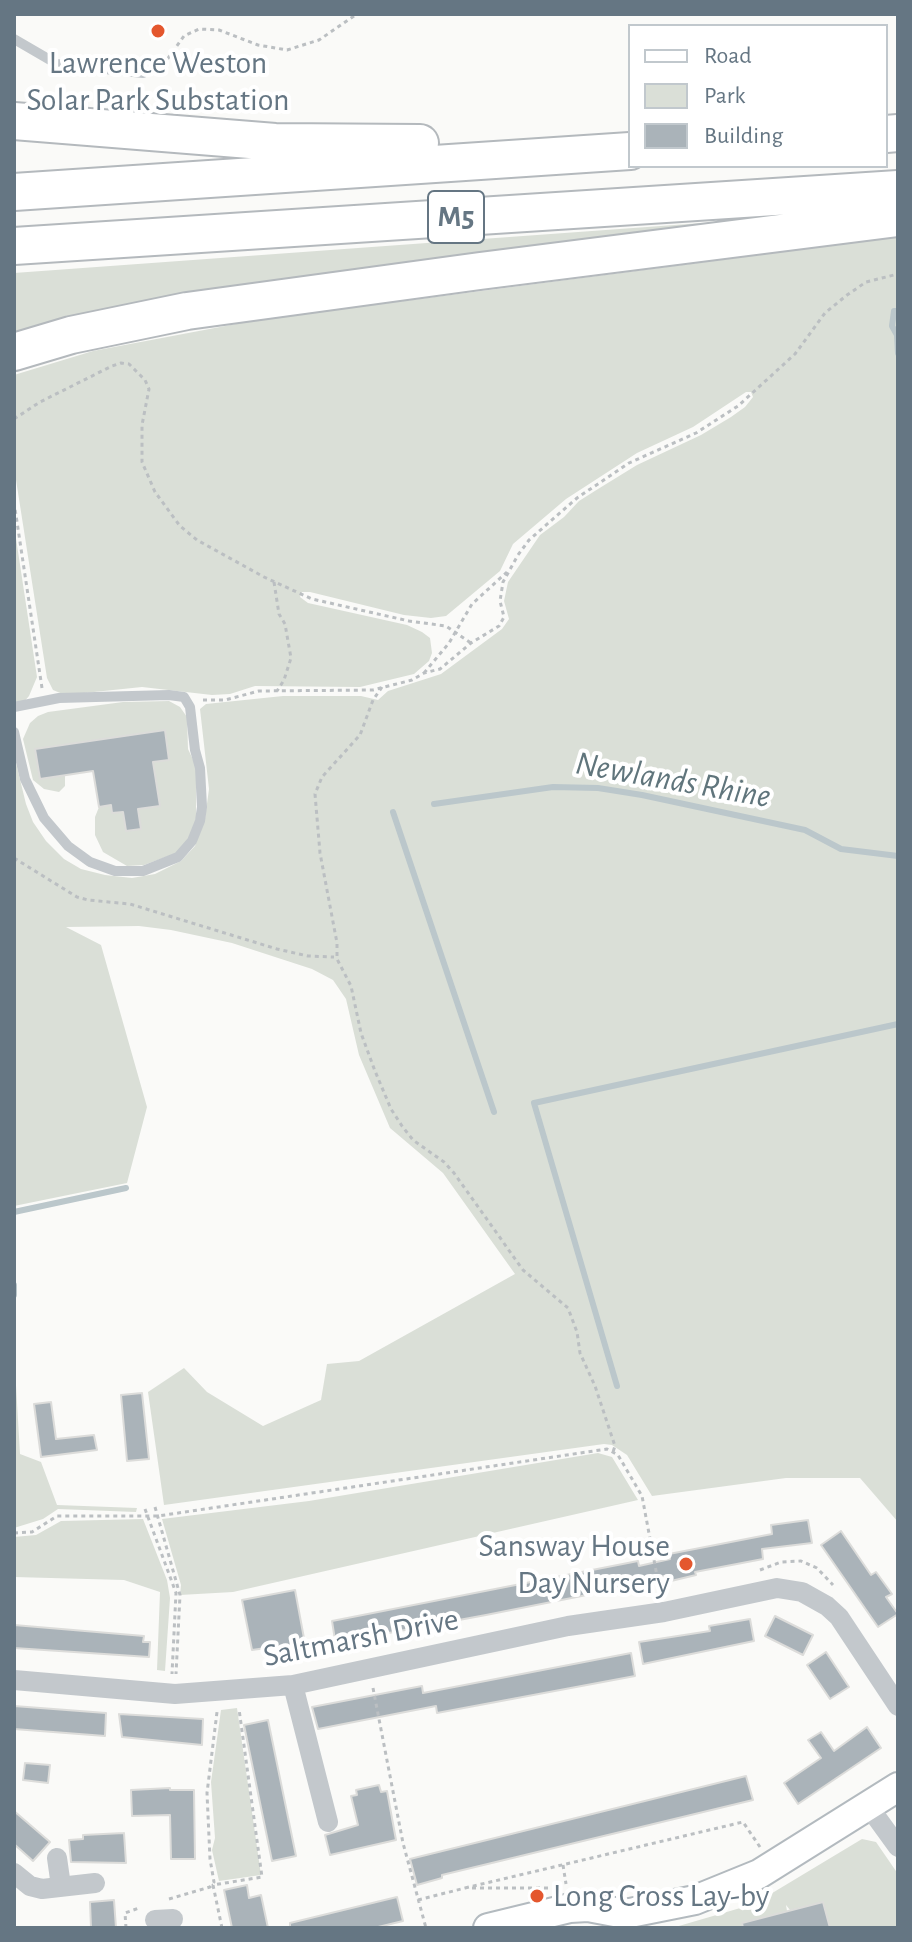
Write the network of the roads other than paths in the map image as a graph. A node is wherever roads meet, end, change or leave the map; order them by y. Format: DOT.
graph roads {
  1 [pos="14,39"];
  2 [pos="143,73"];
  3 [pos="14,121"];
  4 [pos="628,144"];
  5 [pos="628,151"];
  6 [pos="898,189"];
  7 [pos="14,192"];
  8 [pos="898,218"];
  9 [pos="14,246"];
  10 [pos="14,352"];
  11 [pos="14,707"];
  12 [pos="14,732"];
  13 [pos="14,1680"];
  14 [pos="293,1685"];
  15 [pos="898,1706"];
  16 [pos="898,1787"];
  17 [pos="869,1807"];
  18 [pos="328,1822"];
  19 [pos="898,1847"];
  20 [pos="57,1858"];
  21 [pos="14,1873"];
  22 [pos="95,1883"];
  23 [pos="61,1886"];
  24 [pos="615,1921"];
  25 [pos="488,1928"];
  1 -- 2 [label="lane"];
  3 -- 4 [label="highway, M5"];
  5 -- 7 [label="highway, M5"];
  6 -- 9 [label="highway, M5"];
  8 -- 10 [label="highway"];
  11 -- 12 [label="lane"];
  13 -- 14 [label="street, Saltmarsh Drive"];
  14 -- 15 [label="street, Saltmarsh Drive"];
  14 -- 18 [label="street"];
  16 -- 17 [label="street"];
  17 -- 19 [label="street"];
  17 -- 24 [label="street"];
  20 -- 23 [label="street"];
  21 -- 23 [label="street"];
  22 -- 23 [label="street"];
  24 -- 25 [label="street"];
}
